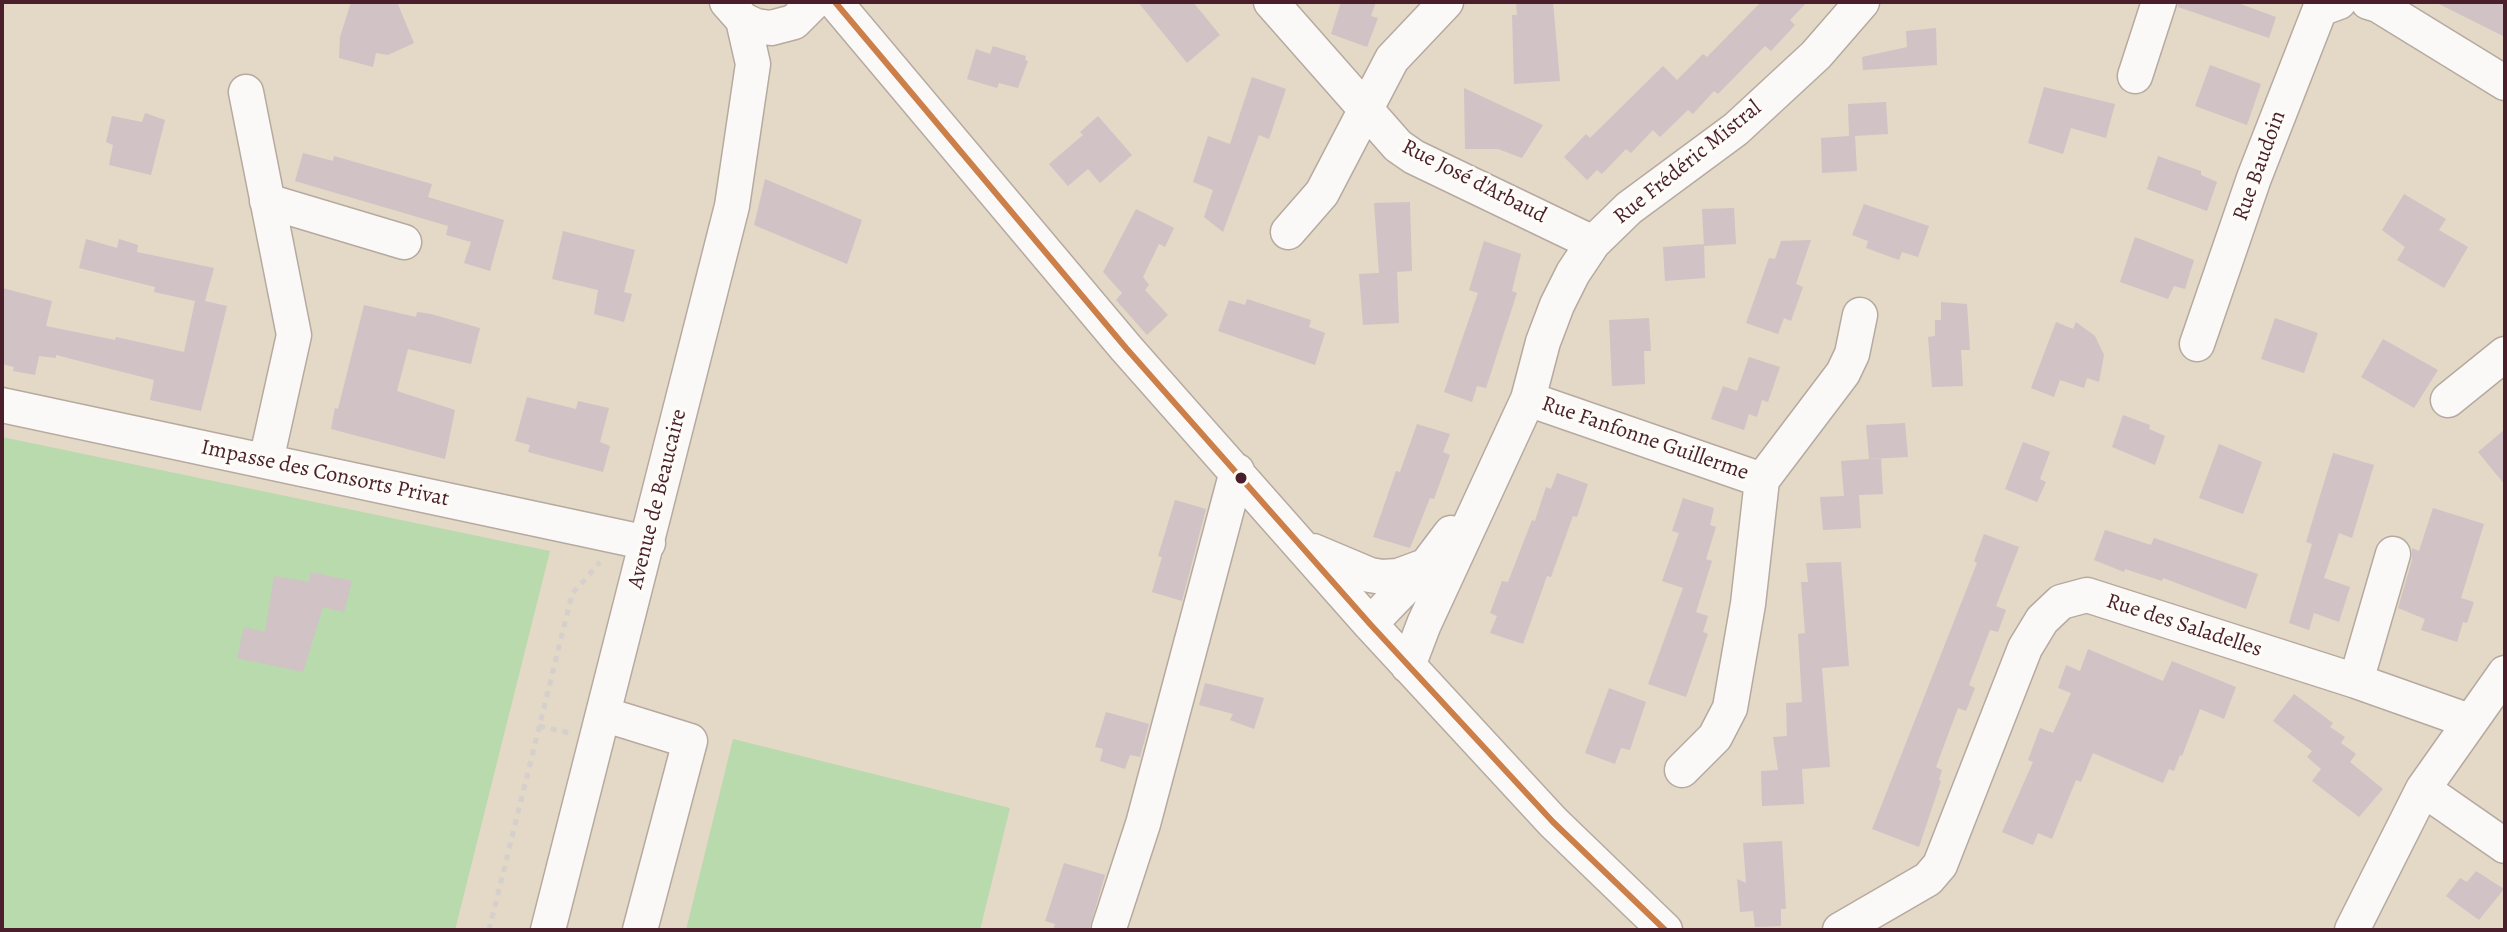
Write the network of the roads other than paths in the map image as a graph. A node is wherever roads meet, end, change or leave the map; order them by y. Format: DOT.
graph roads {
  1 [pos="835,2"];
  2 [pos="1271,2"];
  3 [pos="1446,2"];
  4 [pos="1862,2"];
  5 [pos="2339,2"];
  6 [pos="2375,3"];
  7 [pos="2149,5"];
  8 [pos="735,11"];
  9 [pos="800,15"];
  10 [pos="863,38"];
  11 [pos="753,64"];
  12 [pos="2135,76"];
  13 [pos="2505,83"];
  14 [pos="246,92"];
  15 [pos="1365,108"];
  16 [pos="267,201"];
  17 [pos="1288,232"];
  18 [pos="404,242"];
  19 [pos="1593,243"];
  20 [pos="1860,315"];
  21 [pos="2197,344"];
  22 [pos="2505,354"];
  23 [pos="1528,399"];
  24 [pos="2448,400"];
  25 [pos="2,405"];
  26 [pos="266,461"];
  27 [pos="1237,471"];
  28 [pos="1492,478"];
  29 [pos="1762,480"];
  30 [pos="634,540"];
  31 [pos="1304,547"];
  32 [pos="2393,554"];
  33 [pos="1426,566"];
  34 [pos="1370,624"];
  35 [pos="1408,666"];
  36 [pos="2505,673"];
  37 [pos="2356,681"];
  38 [pos="603,714"];
  39 [pos="2469,721"];
  40 [pos="1682,770"];
  41 [pos="2423,789"];
  42 [pos="2505,846"];
  43 [pos="1109,928"];
  44 [pos="548,930"];
  45 [pos="640,930"];
  46 [pos="1665,930"];
  47 [pos="1840,930"];
  48 [pos="2352,930"];
  1 -- 10 [label="street"];
  2 -- 15 [label="street, Rue José d'Arbaud"];
  3 -- 15 [label="street"];
  4 -- 19 [label="street, Rue Frédéric Mistral"];
  5 -- 21 [label="street, Rue Baudoin"];
  6 -- 13 [label="street"];
  7 -- 12 [label="street"];
  8 -- 9 [label="street"];
  8 -- 11 [label="street, Avenue de Beaucaire"];
  9 -- 10 [label="street"];
  9 -- 11 [label="street"];
  10 -- 27 [label="street"];
  11 -- 30 [label="street, Avenue de Beaucaire"];
  14 -- 16 [label="street"];
  15 -- 17 [label="street"];
  15 -- 19 [label="street, Rue José d'Arbaud"];
  16 -- 18 [label="street"];
  16 -- 26 [label="street"];
  19 -- 23 [label="street, Rue Frédéric Mistral"];
  20 -- 29 [label="street, Rue Fanfonne Guillerme"];
  22 -- 24 [label="street"];
  23 -- 28 [label="street, Rue Frédéric Mistral"];
  23 -- 29 [label="street, Rue Fanfonne Guillerme"];
  25 -- 26 [label="street, Impasse des Consorts Privat"];
  26 -- 30 [label="street, Impasse des Consorts Privat"];
  27 -- 31 [label="street"];
  27 -- 43 [label="street"];
  28 -- 33 [label="street, Rue Frédéric Mistral"];
  28 -- 35 [label="street, Rue Frédéric Mistral"];
  29 -- 40 [label="street, Rue Fanfonne Guillerme"];
  30 -- 38 [label="street, Avenue de Beaucaire"];
  31 -- 33 [label="street"];
  31 -- 34 [label="street"];
  32 -- 37 [label="street"];
  33 -- 34 [label="street, Rue Frédéric Mistral"];
  34 -- 35 [label="street"];
  35 -- 46 [label="street"];
  36 -- 39 [label="street"];
  37 -- 39 [label="street, Rue des Saladelles"];
  37 -- 47 [label="street, Rue des Saladelles"];
  38 -- 44 [label="street, Avenue de Beaucaire"];
  38 -- 45 [label="street"];
  39 -- 41 [label="street"];
  41 -- 42 [label="street"];
  41 -- 48 [label="street"];
}
